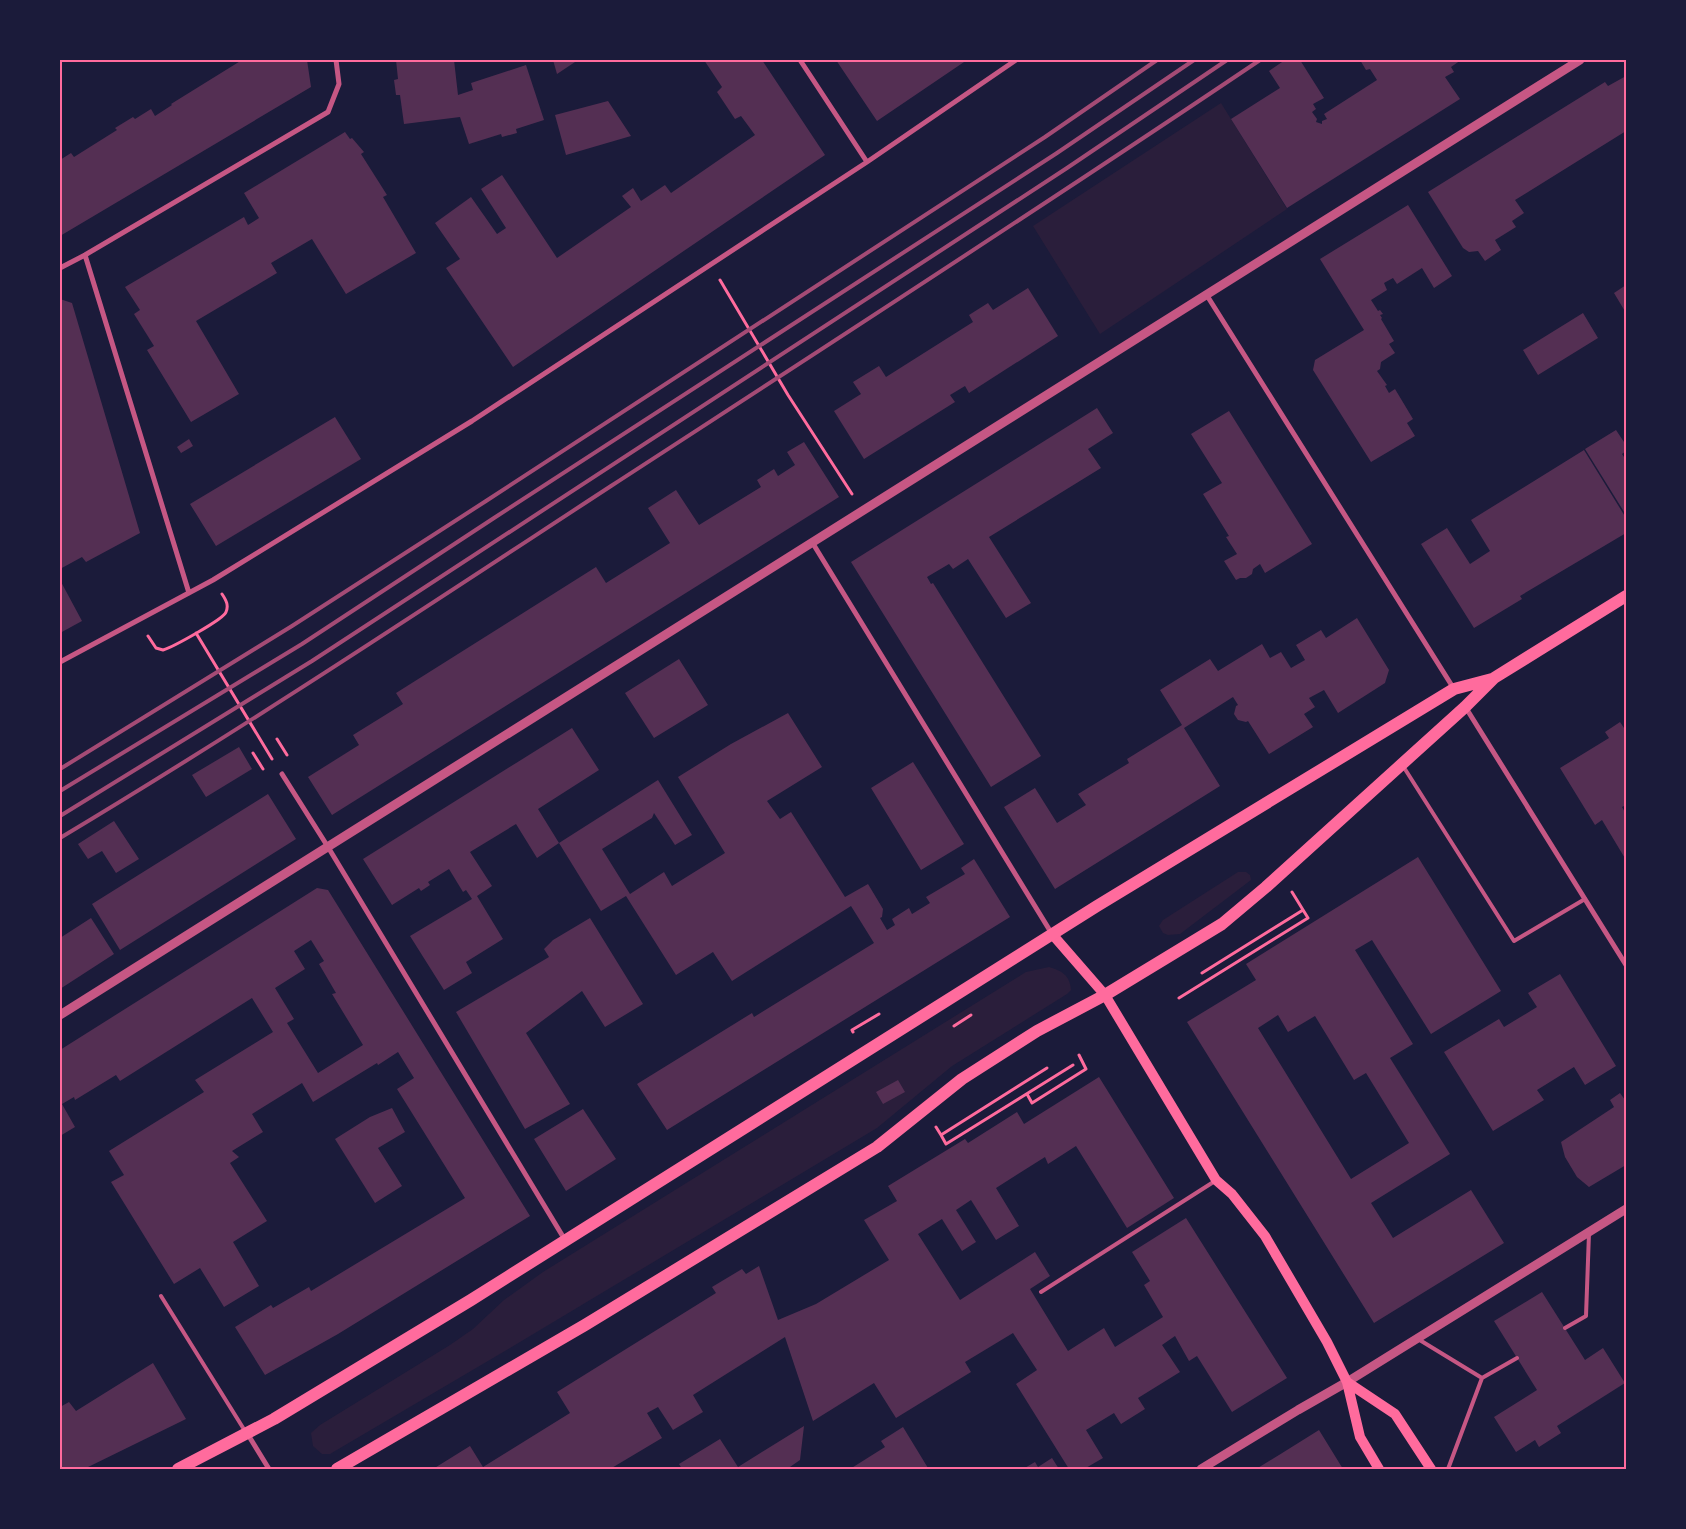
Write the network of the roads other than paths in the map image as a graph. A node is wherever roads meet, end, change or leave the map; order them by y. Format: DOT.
graph roads {
  1 [pos="336,60"];
  2 [pos="800,60"];
  3 [pos="1016,60"];
  4 [pos="1580,60"];
  5 [pos="867,162"];
  6 [pos="85,255"];
  7 [pos="60,268"];
  8 [pos="1206,294"];
  9 [pos="812,542"];
  10 [pos="189,593"];
  11 [pos="1626,596"];
  12 [pos="60,662"];
  13 [pos="1494,678"];
  14 [pos="1454,689"];
  15 [pos="1465,707"];
  16 [pos="1402,764"];
  17 [pos="282,774"];
  18 [pos="328,847"];
  19 [pos="1585,899"];
  20 [pos="1052,934"];
  21 [pos="1626,965"];
  22 [pos="1106,995"];
  23 [pos="60,1015"];
  24 [pos="1216,1180"];
  25 [pos="1626,1209"];
  26 [pos="1590,1232"];
  27 [pos="565,1240"];
  28 [pos="1041,1292"];
  29 [pos="160,1296"];
  30 [pos="1565,1328"];
  31 [pos="1418,1338"];
  32 [pos="1517,1358"];
  33 [pos="1482,1378"];
  34 [pos="1347,1382"];
  35 [pos="247,1433"];
  36 [pos="178,1469"];
  37 [pos="269,1469"];
  38 [pos="337,1469"];
  39 [pos="1201,1469"];
  40 [pos="1379,1469"];
  41 [pos="1431,1469"];
  42 [pos="1448,1469"];
  1 -- 6 [label="street"];
  2 -- 5 [label="street"];
  3 -- 5 [label="street"];
  4 -- 8 [label="street"];
  5 -- 10 [label="street"];
  6 -- 7 [label="street"];
  6 -- 10 [label="street"];
  8 -- 9 [label="street"];
  8 -- 14 [label="street"];
  9 -- 18 [label="street"];
  9 -- 20 [label="street"];
  10 -- 12 [label="street"];
  11 -- 13 [label="main road"];
  13 -- 14 [label="main road"];
  13 -- 15 [label="main road"];
  14 -- 20 [label="main road"];
  15 -- 16 [label="main road"];
  15 -- 19 [label="street"];
  16 -- 19 [label="lane"];
  16 -- 22 [label="main road"];
  17 -- 18 [label="street"];
  18 -- 23 [label="street"];
  18 -- 27 [label="street"];
  19 -- 21 [label="street"];
  20 -- 22 [label="main road"];
  20 -- 27 [label="main road"];
  22 -- 24 [label="main road"];
  22 -- 38 [label="main road"];
  24 -- 28 [label="lane"];
  24 -- 34 [label="main road"];
  25 -- 26 [label="street"];
  26 -- 30 [label="lane"];
  26 -- 31 [label="street"];
  27 -- 35 [label="main road"];
  29 -- 35 [label="lane"];
  31 -- 33 [label="lane"];
  31 -- 34 [label="street"];
  32 -- 33 [label="lane"];
  33 -- 42 [label="lane"];
  34 -- 39 [label="street"];
  34 -- 40 [label="main road"];
  34 -- 41 [label="main road"];
  35 -- 36 [label="main road"];
  35 -- 37 [label="street"];
}
